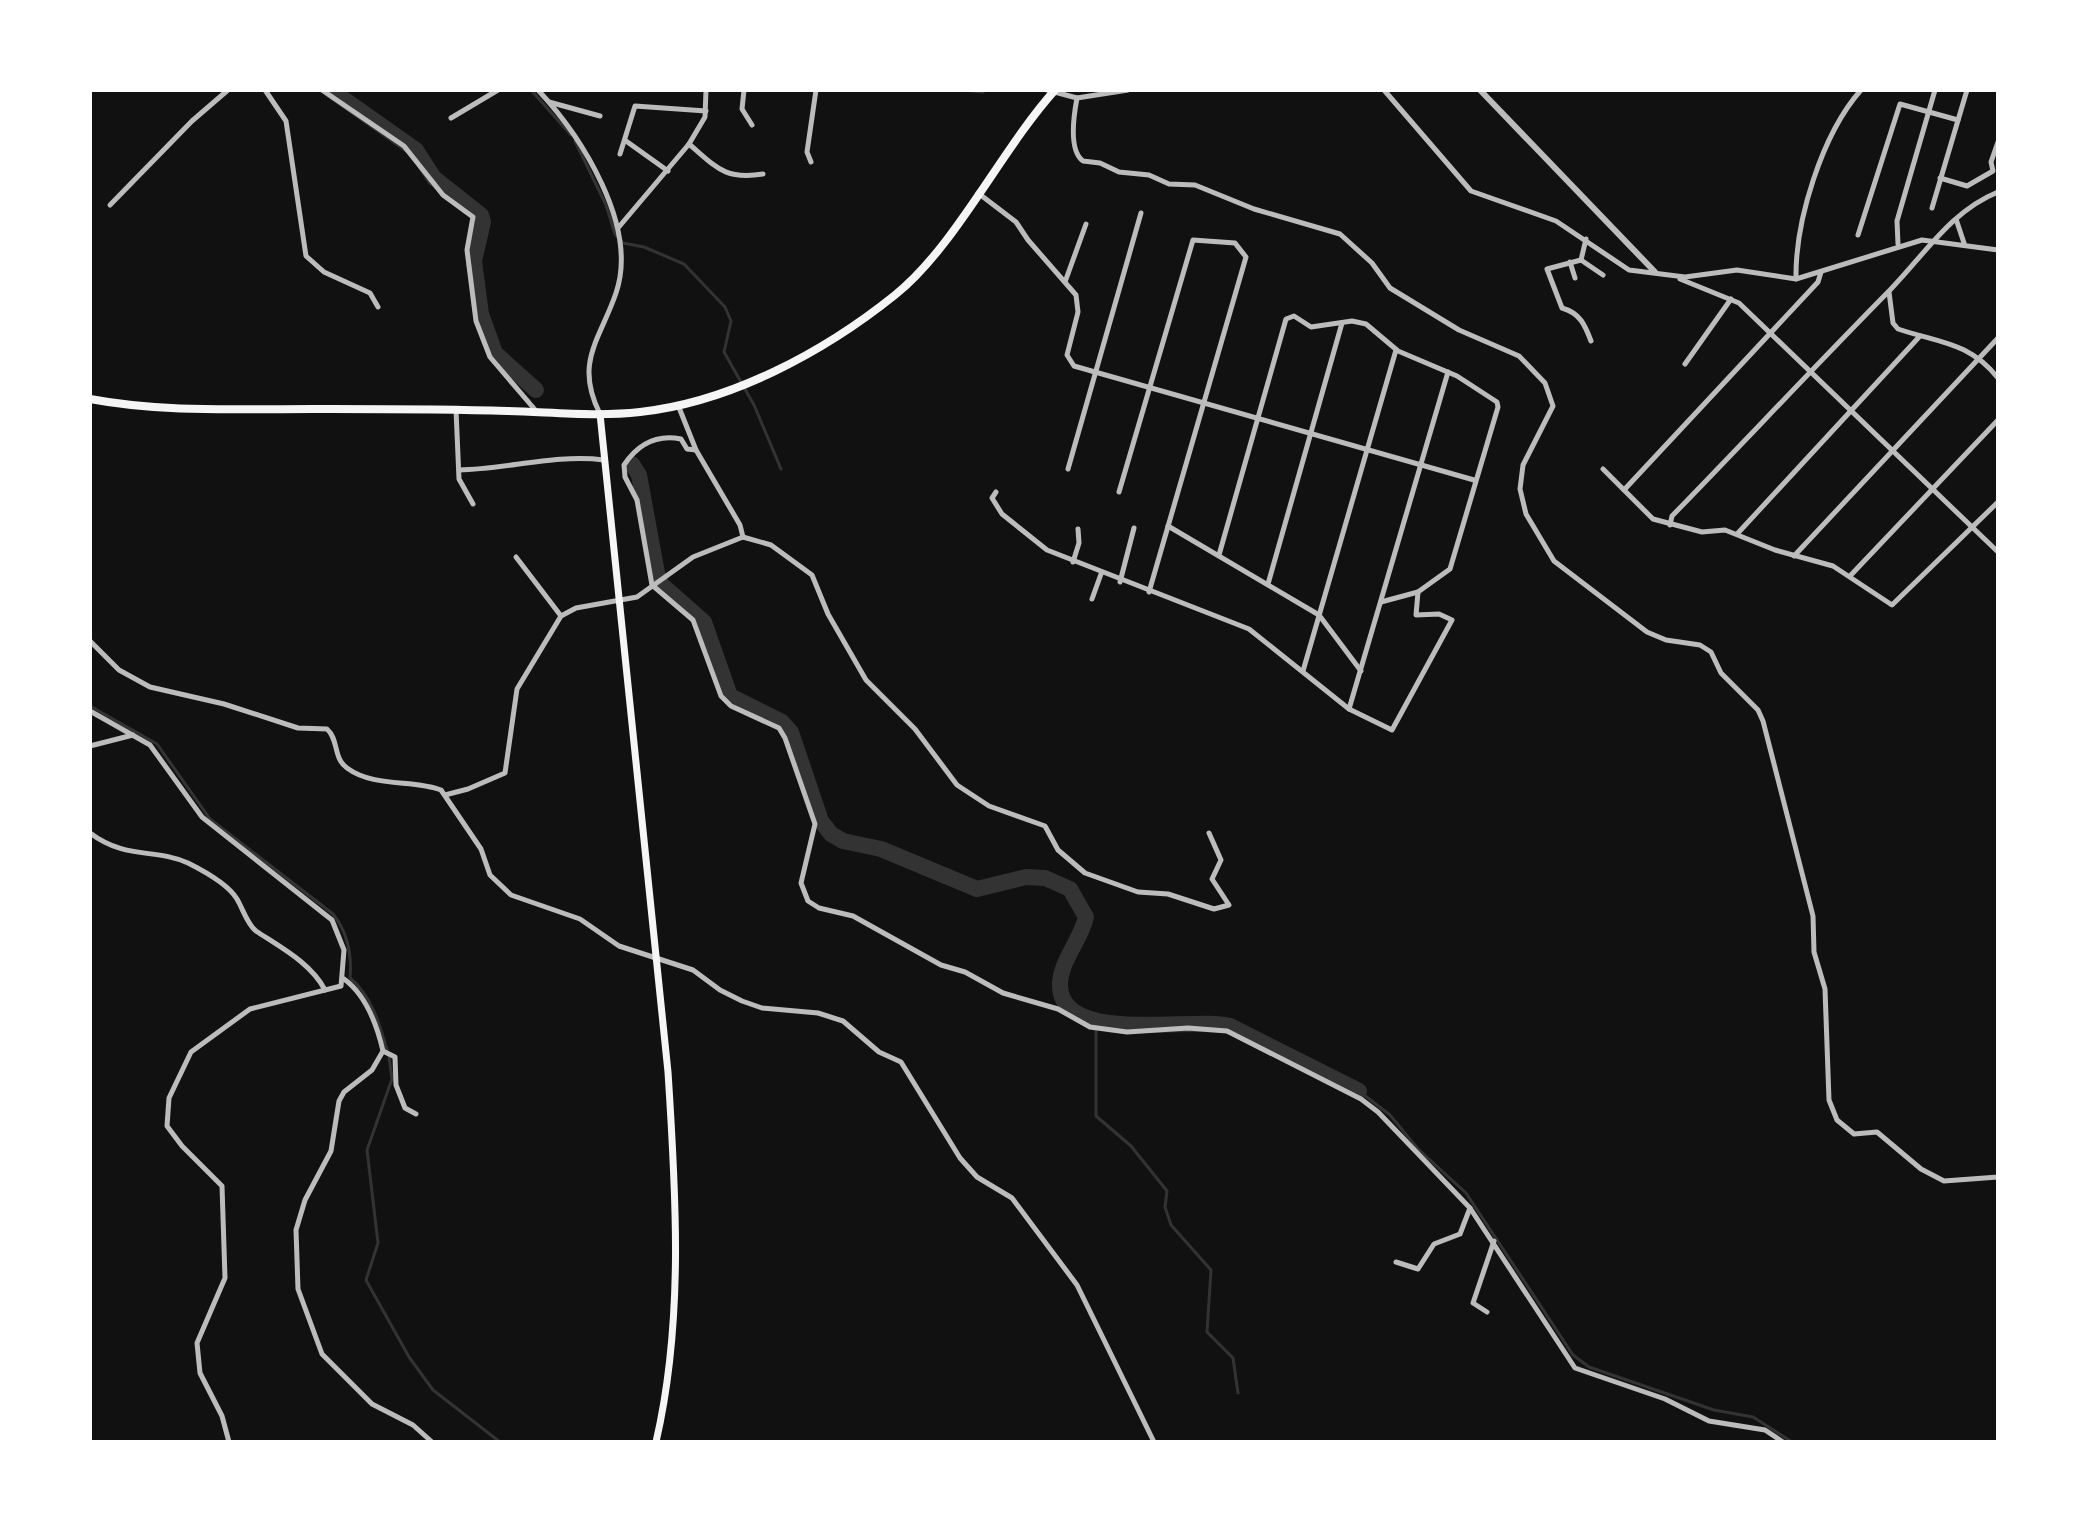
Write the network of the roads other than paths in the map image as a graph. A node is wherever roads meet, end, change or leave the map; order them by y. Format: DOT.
graph roads {
  1 [pos="228,90"];
  2 [pos="265,90"];
  3 [pos="322,90"];
  4 [pos="498,90"];
  5 [pos="538,90"];
  6 [pos="706,90"];
  7 [pos="744,90"];
  8 [pos="816,90"];
  9 [pos="1128,90"];
  10 [pos="1384,90"];
  11 [pos="1480,90"];
  12 [pos="1861,90"];
  13 [pos="1935,90"];
  14 [pos="1967,90"];
  15 [pos="1051,91"];
  16 [pos="1077,98"];
  17 [pos="549,102"];
  18 [pos="706,111"];
  19 [pos="1929,112"];
  20 [pos="600,116"];
  21 [pos="451,118"];
  22 [pos="1958,120"];
  23 [pos="752,125"];
  24 [pos="626,141"];
  25 [pos="1998,142"];
  26 [pos="689,144"];
  27 [pos="620,154"];
  28 [pos="811,162"];
  29 [pos="1996,170"];
  30 [pos="668,171"];
  31 [pos="763,174"];
  32 [pos="1940,178"];
  33 [pos="1998,192"];
  34 [pos="977,193"];
  35 [pos="110,205"];
  36 [pos="1932,208"];
  37 [pos="1141,213"];
  38 [pos="1956,219"];
  39 [pos="1086,224"];
  40 [pos="618,228"];
  41 [pos="1858,235"];
  42 [pos="1586,239"];
  43 [pos="1933,239"];
  44 [pos="1964,243"];
  45 [pos="1898,244"];
  46 [pos="1998,250"];
  47 [pos="1581,260"];
  48 [pos="1570,262"];
  49 [pos="1655,272"];
  50 [pos="1821,272"];
  51 [pos="1603,275"];
  52 [pos="1676,277"];
  53 [pos="1575,278"];
  54 [pos="1796,279"];
  55 [pos="1065,282"];
  56 [pos="1888,291"];
  57 [pos="1731,299"];
  58 [pos="378,307"];
  59 [pos="1342,323"];
  60 [pos="1769,334"];
  61 [pos="1920,336"];
  62 [pos="1998,338"];
  63 [pos="1591,341"];
  64 [pos="1396,350"];
  65 [pos="1980,356"];
  66 [pos="1685,364"];
  67 [pos="1095,371"];
  68 [pos="1448,372"];
  69 [pos="1811,373"];
  70 [pos="1998,378"];
  71 [pos="1150,387"];
  72 [pos="90,399"];
  73 [pos="1204,402"];
  74 [pos="677,404"];
  75 [pos="456,410"];
  76 [pos="1851,411"];
  77 [pos="537,412"];
  78 [pos="600,414"];
  79 [pos="1258,417"];
  80 [pos="1998,420"];
  81 [pos="1312,433"];
  82 [pos="1366,448"];
  83 [pos="696,450"];
  84 [pos="1891,450"];
  85 [pos="605,460"];
  86 [pos="1420,464"];
  87 [pos="1068,469"];
  88 [pos="1603,469"];
  89 [pos="459,470"];
  90 [pos="1474,480"];
  91 [pos="1931,489"];
  92 [pos="1624,490"];
  93 [pos="996,492"];
  94 [pos="1119,492"];
  95 [pos="1998,502"];
  96 [pos="473,504"];
  97 [pos="1670,525"];
  98 [pos="1168,526"];
  99 [pos="1134,528"];
  100 [pos="1973,528"];
  101 [pos="1078,529"];
  102 [pos="1738,533"];
  103 [pos="743,537"];
  104 [pos="1998,552"];
  105 [pos="1219,555"];
  106 [pos="1794,556"];
  107 [pos="516,557"];
  108 [pos="1073,562"];
  109 [pos="1101,574"];
  110 [pos="1850,576"];
  111 [pos="1120,582"];
  112 [pos="654,583"];
  113 [pos="1268,584"];
  114 [pos="1149,592"];
  115 [pos="1418,592"];
  116 [pos="1092,599"];
  117 [pos="620,602"];
  118 [pos="1381,602"];
  119 [pos="1319,615"];
  120 [pos="561,616"];
  121 [pos="90,641"];
  122 [pos="1303,671"];
  123 [pos="1361,671"];
  124 [pos="1349,709"];
  125 [pos="90,711"];
  126 [pos="133,735"];
  127 [pos="90,746"];
  128 [pos="445,795"];
  129 [pos="90,833"];
  130 [pos="1209,833"];
  131 [pos="344,979"];
  132 [pos="325,990"];
  133 [pos="383,1051"];
  134 [pos="416,1114"];
  135 [pos="1998,1177"];
  136 [pos="1470,1208"];
  137 [pos="1494,1241"];
  138 [pos="1396,1262"];
  139 [pos="1487,1312"];
  140 [pos="229,1442"];
  141 [pos="432,1442"];
  142 [pos="656,1442"];
  143 [pos="1154,1442"];
  144 [pos="1783,1442"];
  1 -- 35 [label="street"];
  2 -- 58 [label="street"];
  3 -- 77 [label="street"];
  4 -- 21 [label="street"];
  5 -- 17 [label="street"];
  6 -- 18 [label="street"];
  7 -- 23 [label="street"];
  8 -- 28 [label="street"];
  9 -- 16 [label="street"];
  10 -- 42 [label="street"];
  11 -- 49 [label="street"];
  12 -- 54 [label="street"];
  13 -- 19 [label="street"];
  14 -- 22 [label="street"];
  15 -- 16 [label="street"];
  15 -- 34 [label="highway"];
  16 -- 135 [label="street"];
  17 -- 20 [label="street"];
  17 -- 40 [label="street"];
  18 -- 24 [label="street"];
  18 -- 26 [label="street"];
  19 -- 22 [label="street"];
  19 -- 41 [label="street"];
  19 -- 45 [label="street"];
  22 -- 32 [label="street"];
  24 -- 27 [label="street"];
  24 -- 30 [label="street"];
  25 -- 29 [label="street"];
  26 -- 30 [label="street"];
  26 -- 31 [label="street"];
  29 -- 32 [label="street"];
  30 -- 40 [label="street"];
  32 -- 36 [label="street"];
  33 -- 38 [label="street"];
  34 -- 55 [label="street"];
  34 -- 74 [label="highway"];
  37 -- 67 [label="street"];
  38 -- 43 [label="street"];
  38 -- 44 [label="street"];
  39 -- 55 [label="street"];
  40 -- 78 [label="street"];
  42 -- 47 [label="street"];
  42 -- 49 [label="street"];
  43 -- 44 [label="street"];
  43 -- 45 [label="street"];
  43 -- 56 [label="street"];
  44 -- 46 [label="street"];
  45 -- 50 [label="street"];
  47 -- 48 [label="street"];
  47 -- 51 [label="street"];
  48 -- 53 [label="street"];
  48 -- 63 [label="street"];
  49 -- 52 [label="street"];
  50 -- 54 [label="street"];
  50 -- 60 [label="street"];
  52 -- 54 [label="street"];
  52 -- 57 [label="street"];
  55 -- 67 [label="street"];
  56 -- 61 [label="street"];
  56 -- 69 [label="street"];
  57 -- 60 [label="street"];
  57 -- 66 [label="street"];
  59 -- 64 [label="street"];
  59 -- 79 [label="street"];
  59 -- 81 [label="street"];
  60 -- 69 [label="street"];
  60 -- 92 [label="street"];
  61 -- 65 [label="street"];
  61 -- 76 [label="street"];
  62 -- 65 [label="street"];
  64 -- 68 [label="street"];
  64 -- 82 [label="street"];
  65 -- 70 [label="street"];
  65 -- 84 [label="street"];
  67 -- 71 [label="street"];
  67 -- 87 [label="street"];
  68 -- 86 [label="street"];
  68 -- 90 [label="street"];
  69 -- 76 [label="street"];
  69 -- 97 [label="street"];
  71 -- 73 [label="street"];
  71 -- 73 [label="street"];
  71 -- 94 [label="street"];
  72 -- 75 [label="highway"];
  73 -- 79 [label="street"];
  73 -- 98 [label="street"];
  74 -- 78 [label="highway"];
  74 -- 83 [label="street"];
  75 -- 77 [label="highway"];
  75 -- 89 [label="street"];
  76 -- 84 [label="street"];
  76 -- 102 [label="street"];
  77 -- 78 [label="highway"];
  78 -- 85 [label="main road"];
  79 -- 81 [label="street"];
  79 -- 105 [label="street"];
  80 -- 91 [label="street"];
  81 -- 82 [label="street"];
  81 -- 113 [label="street"];
  82 -- 86 [label="street"];
  82 -- 119 [label="street"];
  83 -- 103 [label="street"];
  83 -- 112 [label="street"];
  84 -- 91 [label="street"];
  84 -- 106 [label="street"];
  85 -- 89 [label="street"];
  85 -- 117 [label="main road"];
  86 -- 90 [label="street"];
  86 -- 118 [label="street"];
  88 -- 92 [label="street"];
  89 -- 96 [label="street"];
  90 -- 115 [label="street"];
  91 -- 100 [label="street"];
  91 -- 110 [label="street"];
  92 -- 97 [label="street"];
  93 -- 108 [label="street"];
  95 -- 100 [label="street"];
  97 -- 102 [label="street"];
  98 -- 105 [label="street"];
  98 -- 114 [label="street"];
  99 -- 111 [label="street"];
  100 -- 104 [label="street"];
  100 -- 110 [label="street"];
  101 -- 108 [label="street"];
  102 -- 106 [label="street"];
  103 -- 112 [label="street"];
  103 -- 130 [label="street"];
  105 -- 113 [label="street"];
  106 -- 110 [label="street"];
  107 -- 120 [label="street"];
  108 -- 109 [label="street"];
  109 -- 111 [label="street"];
  109 -- 116 [label="street"];
  111 -- 114 [label="street"];
  112 -- 117 [label="street"];
  112 -- 136 [label="street"];
  113 -- 119 [label="street"];
  114 -- 122 [label="street"];
  115 -- 118 [label="street"];
  115 -- 124 [label="street"];
  117 -- 120 [label="street"];
  117 -- 142 [label="main road"];
  118 -- 123 [label="street"];
  119 -- 122 [label="street"];
  119 -- 123 [label="street"];
  120 -- 128 [label="street"];
  121 -- 128 [label="street"];
  122 -- 124 [label="street"];
  123 -- 124 [label="street"];
  125 -- 126 [label="street"];
  126 -- 127 [label="street"];
  126 -- 131 [label="street"];
  128 -- 143 [label="street"];
  129 -- 132 [label="street"];
  131 -- 132 [label="street"];
  131 -- 133 [label="street"];
  132 -- 140 [label="street"];
  133 -- 134 [label="street"];
  133 -- 141 [label="street"];
  136 -- 137 [label="street"];
  136 -- 138 [label="street"];
  137 -- 139 [label="street"];
  137 -- 144 [label="street"];
}
